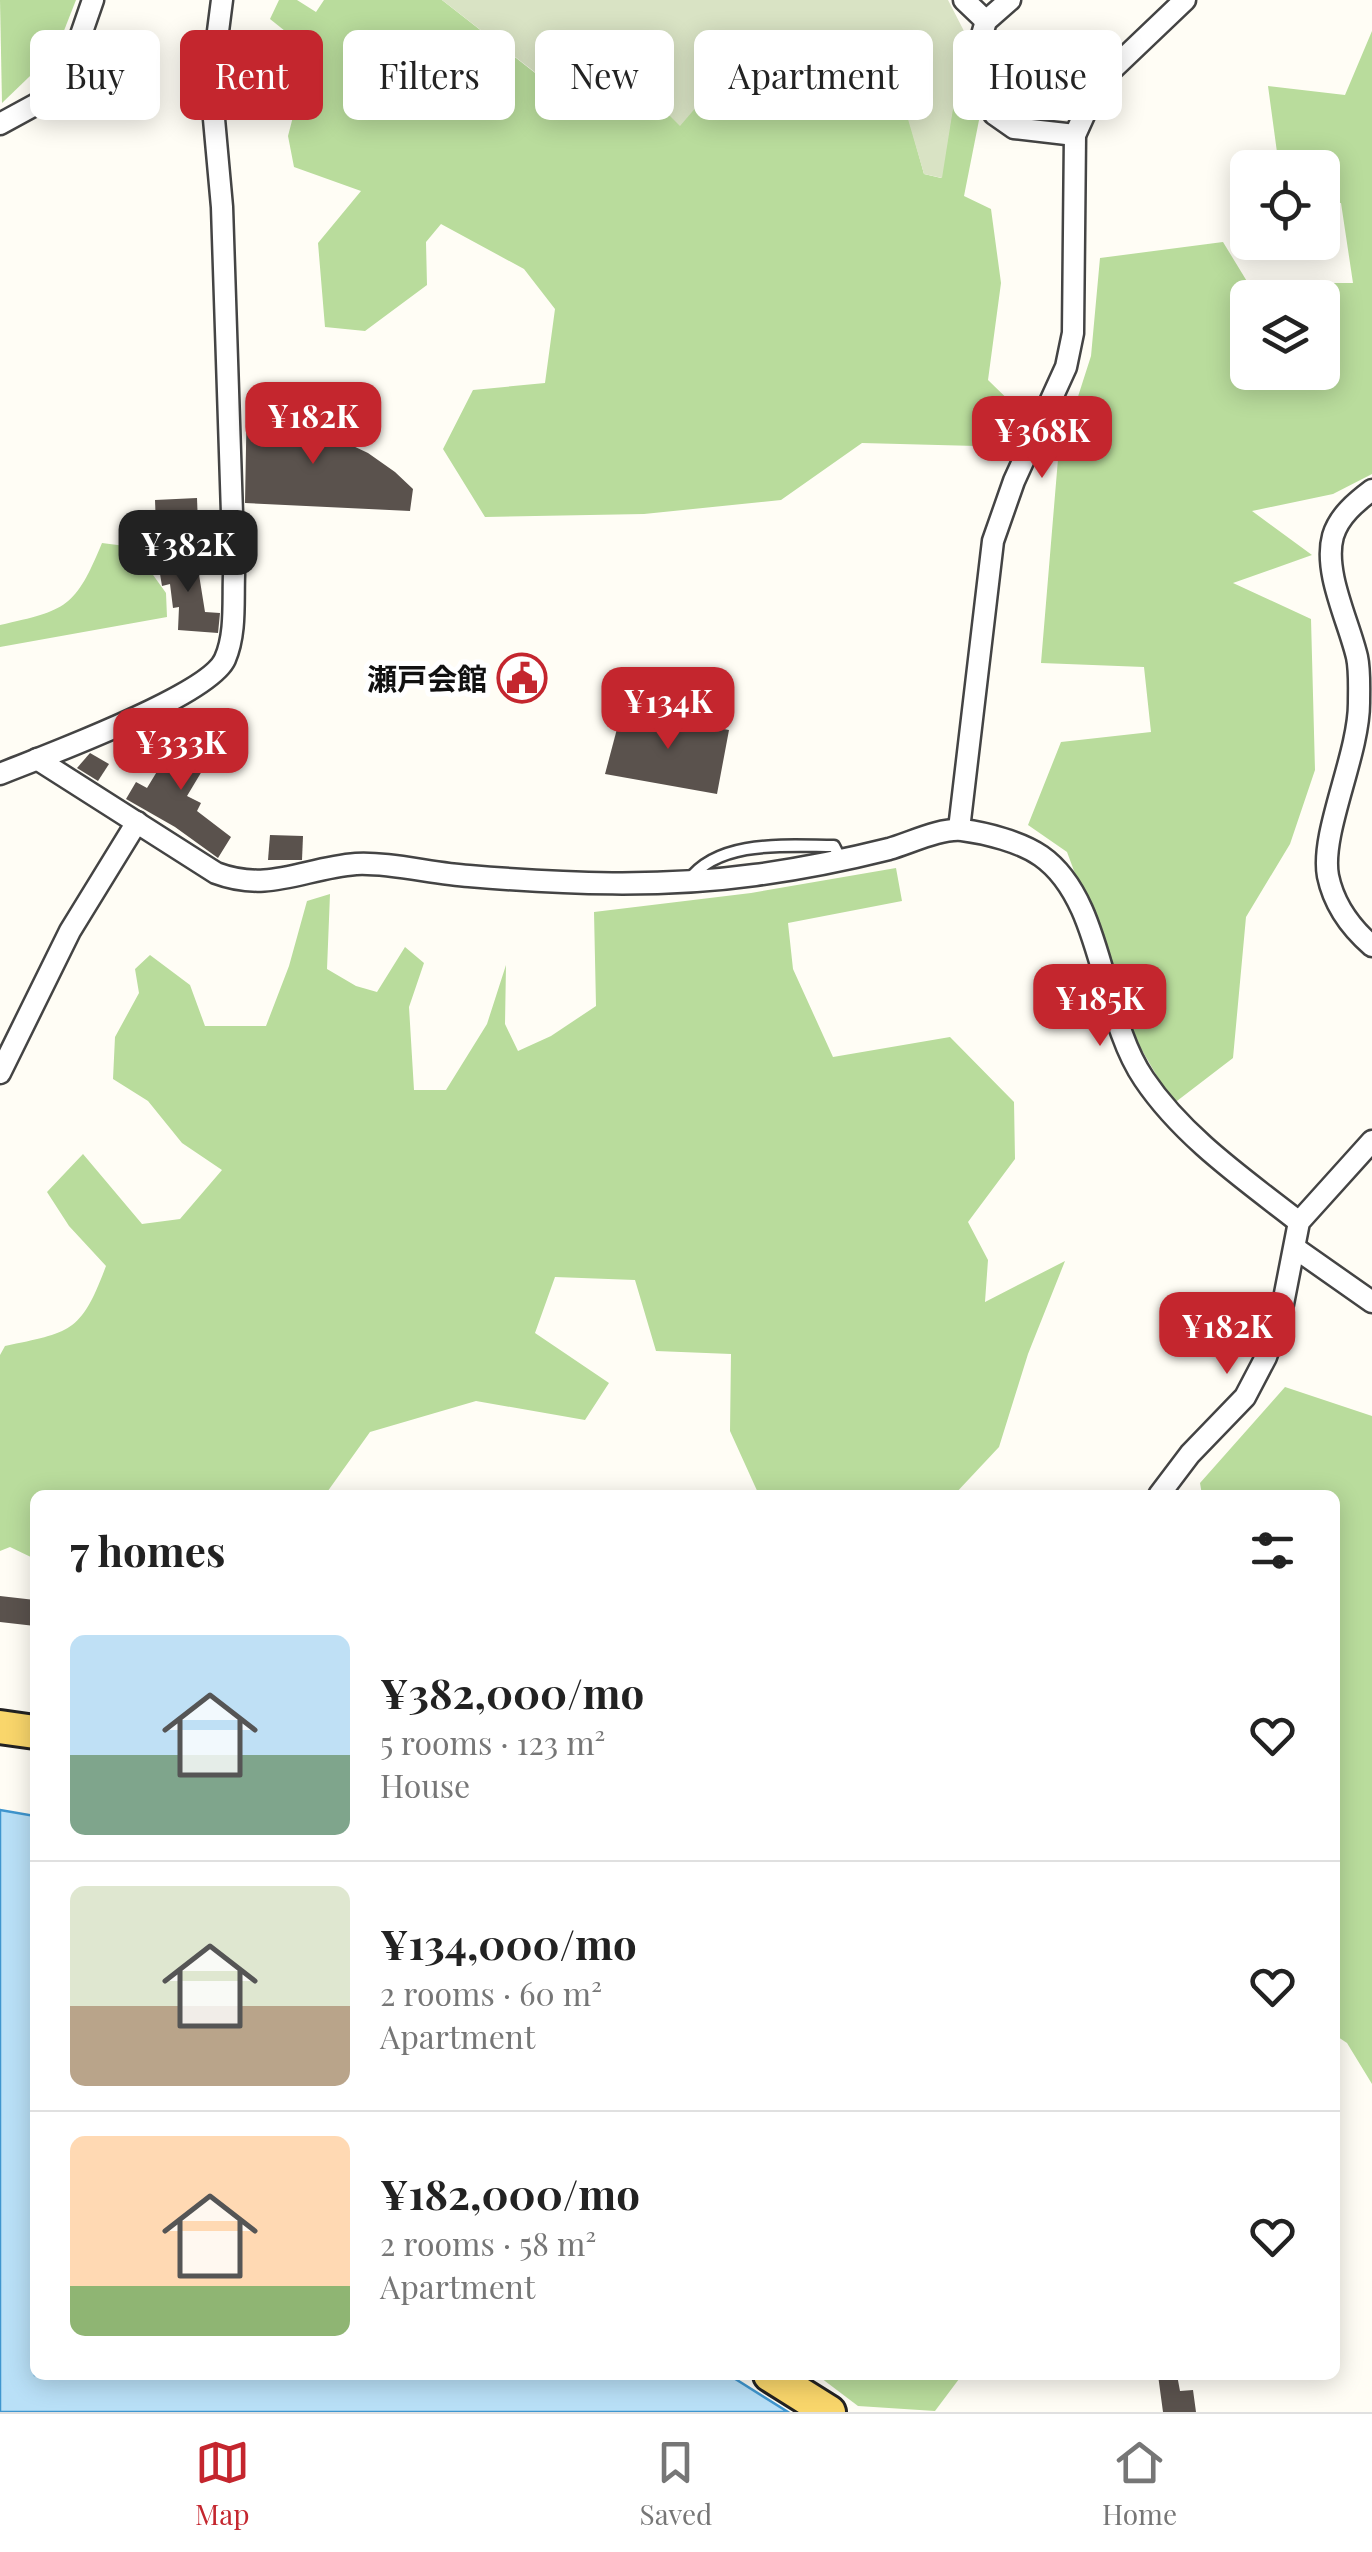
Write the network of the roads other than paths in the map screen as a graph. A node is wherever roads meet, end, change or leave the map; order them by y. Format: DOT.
graph roads {
  1 [pos="93,0"];
  2 [pos="222,0"];
  3 [pos="964,0"];
  4 [pos="1010,0"];
  5 [pos="1186,0"];
  6 [pos="986,22"];
  7 [pos="0,124"];
  8 [pos="1076,135"];
  9 [pos="1372,490"];
  10 [pos="37,759"];
  11 [pos="0,774"];
  12 [pos="137,822"];
  13 [pos="959,829"];
  14 [pos="1372,946"];
  15 [pos="0,1072"];
  16 [pos="1372,1140"];
  17 [pos="1299,1222"];
  18 [pos="1295,1248"];
  19 [pos="1372,1302"];
  20 [pos="1164,1490"];
  21 [pos="0,1727"];
  22 [pos="30,1731"];
  23 [pos="778,2380"];
  24 [pos="829,2412"];
  1 -- 7 [label="street"];
  2 -- 10 [label="street"];
  3 -- 6 [label="street"];
  4 -- 6 [label="street"];
  5 -- 8 [label="street"];
  6 -- 8 [label="street"];
  8 -- 13 [label="street"];
  9 -- 14 [label="street"];
  10 -- 11 [label="street"];
  10 -- 12 [label="street"];
  12 -- 13 [label="street"];
  12 -- 15 [label="street"];
  13 -- 17 [label="street"];
  16 -- 17 [label="street"];
  17 -- 18 [label="street"];
  18 -- 19 [label="street"];
  18 -- 20 [label="street"];
  21 -- 22 [label="main road"];
  23 -- 24 [label="main road"];
}
